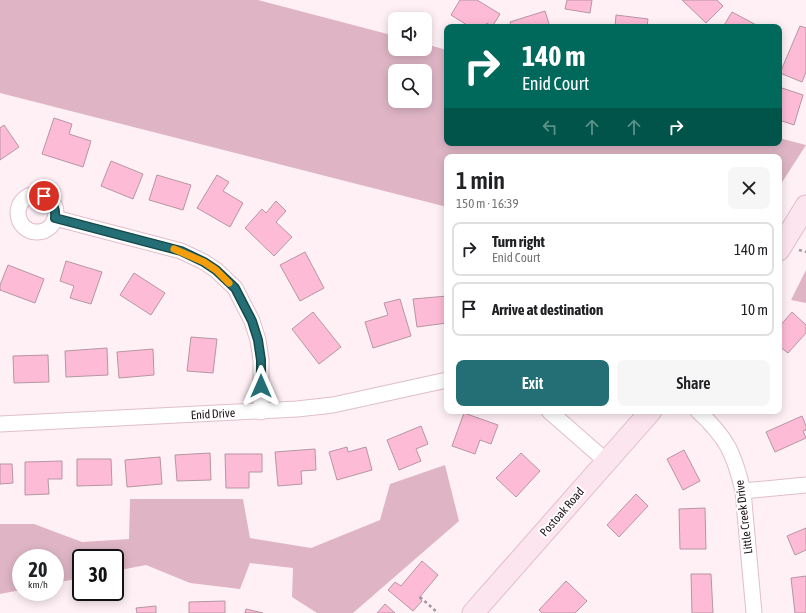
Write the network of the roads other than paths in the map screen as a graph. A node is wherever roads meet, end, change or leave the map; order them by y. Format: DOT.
graph roads {
  1 [pos="806,206"];
  2 [pos="55,218"];
  3 [pos="782,245"];
  4 [pos="444,381"];
  5 [pos="261,412"];
  6 [pos="552,414"];
  7 [pos="648,414"];
  8 [pos="701,414"];
  9 [pos="0,424"];
  10 [pos="606,461"];
  11 [pos="806,485"];
  12 [pos="743,491"];
  13 [pos="473,613"];
  14 [pos="754,613"];
  1 -- 3 [label="street"];
  2 -- 5 [label="street"];
  4 -- 5 [label="street, Enid Drive"];
  5 -- 9 [label="street, Enid Drive"];
  6 -- 10 [label="street"];
  7 -- 10 [label="street, Postoak Road"];
  8 -- 12 [label="street, Little Creek Drive"];
  10 -- 13 [label="street, Postoak Road"];
  11 -- 12 [label="street"];
  12 -- 14 [label="street, Little Creek Drive"];
}
